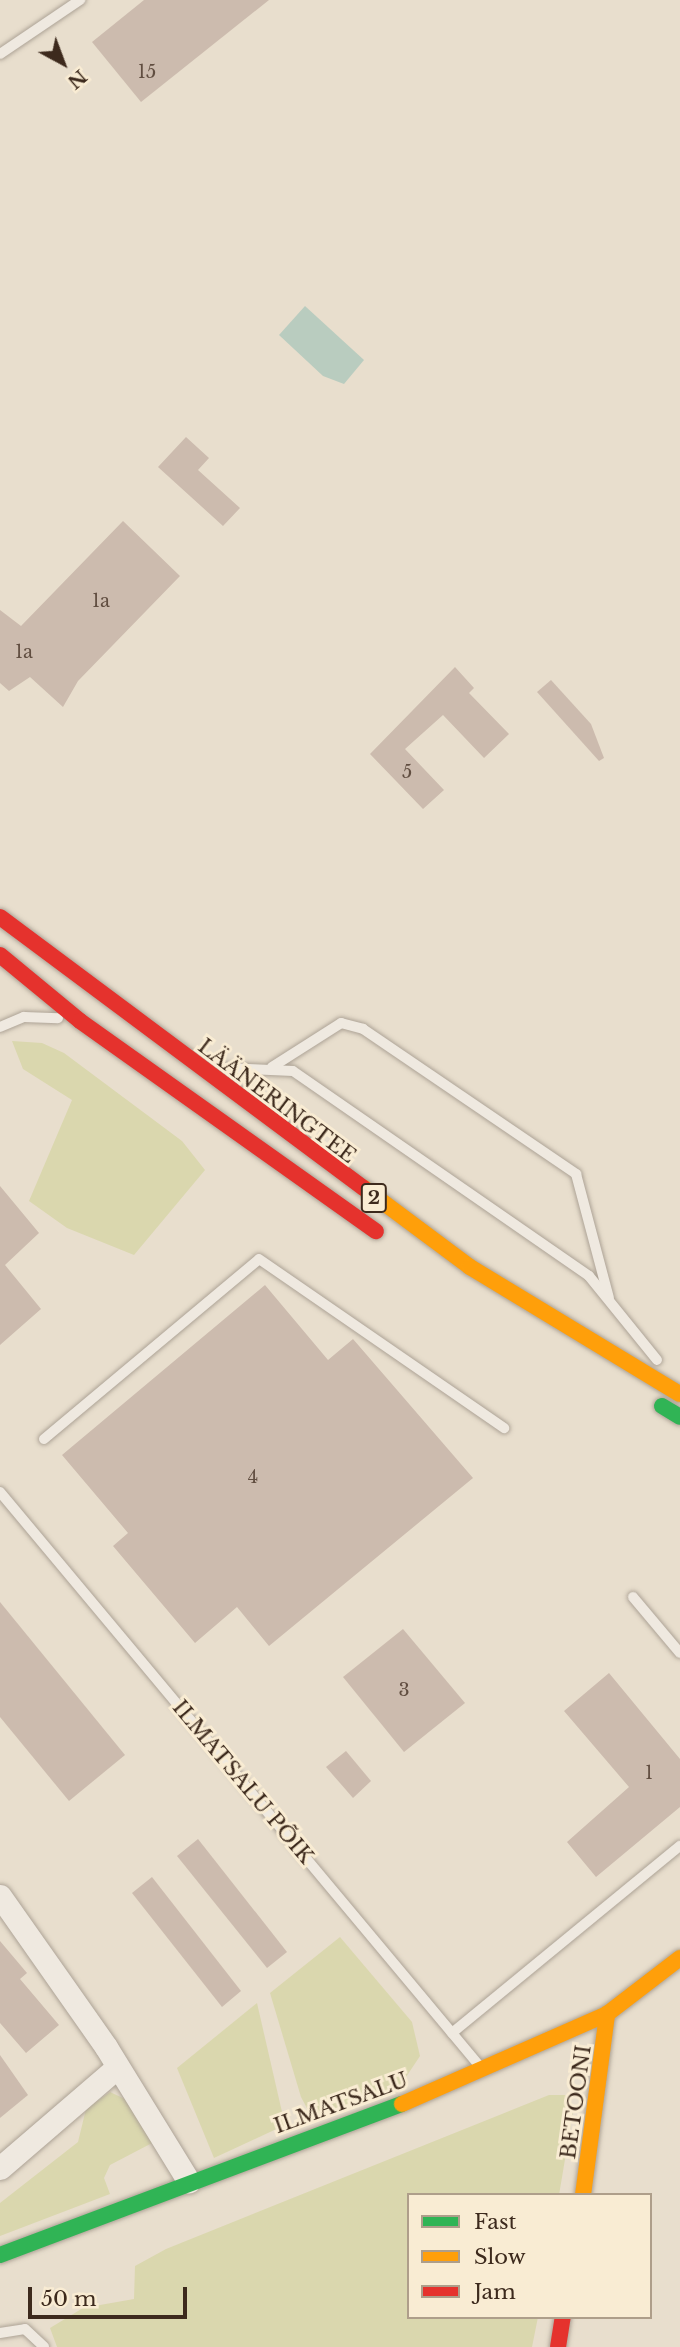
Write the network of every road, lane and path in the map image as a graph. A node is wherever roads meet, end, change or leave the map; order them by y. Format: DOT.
graph roads {
  1 [pos="80,0"];
  2 [pos="0,54"];
  3 [pos="0,917"];
  4 [pos="0,955"];
  5 [pos="80,1021"];
  6 [pos="0,1027"];
  7 [pos="172,1048"];
  8 [pos="272,1067"];
  9 [pos="396,1244"];
  10 [pos="610,1304"];
  11 [pos="680,1380"];
  12 [pos="680,1394"];
  13 [pos="656,1402"];
  14 [pos="680,1416"];
  15 [pos="505,1428"];
  16 [pos="44,1439"];
  17 [pos="0,1492"];
  18 [pos="633,1597"];
  19 [pos="680,1653"];
  20 [pos="680,1846"];
  21 [pos="0,1896"];
  22 [pos="680,1958"];
  23 [pos="607,2014"];
  24 [pos="452,2033"];
  25 [pos="115,2069"];
  26 [pos="485,2073"];
  27 [pos="0,2168"];
  28 [pos="189,2182"];
  29 [pos="583,2193"];
  30 [pos="0,2255"];
  31 [pos="563,2319"];
  32 [pos="0,2333"];
  33 [pos="44,2347"];
  34 [pos="558,2347"];
  1 -- 2 [label="lane"];
  3 -- 7 [label="main road, LÄÄNERINGTEE / 2"];
  4 -- 5 [label="main road, 2"];
  5 -- 6 [label="lane"];
  5 -- 9 [label="main road, 2"];
  7 -- 8 [label="lane"];
  7 -- 12 [label="main road, LÄÄNERINGTEE / 2"];
  8 -- 10 [label="lane"];
  8 -- 10 [label="lane"];
  10 -- 11 [label="lane"];
  13 -- 14 [label="main road"];
  15 -- 16 [label="lane"];
  17 -- 24 [label="lane, ILMATSALU PÕIK"];
  18 -- 19 [label="lane"];
  20 -- 24 [label="lane"];
  21 -- 25 [label="street"];
  22 -- 23 [label="main road, ILMATSALU"];
  23 -- 26 [label="main road, ILMATSALU"];
  23 -- 29 [label="main road, BETOONI"];
  24 -- 26 [label="lane, ILMATSALU PÕIK"];
  25 -- 27 [label="street"];
  25 -- 28 [label="street"];
  26 -- 28 [label="main road, ILMATSALU"];
  28 -- 30 [label="main road, ILMATSALU"];
  31 -- 34 [label="main road"];
  32 -- 33 [label="lane"];
}
